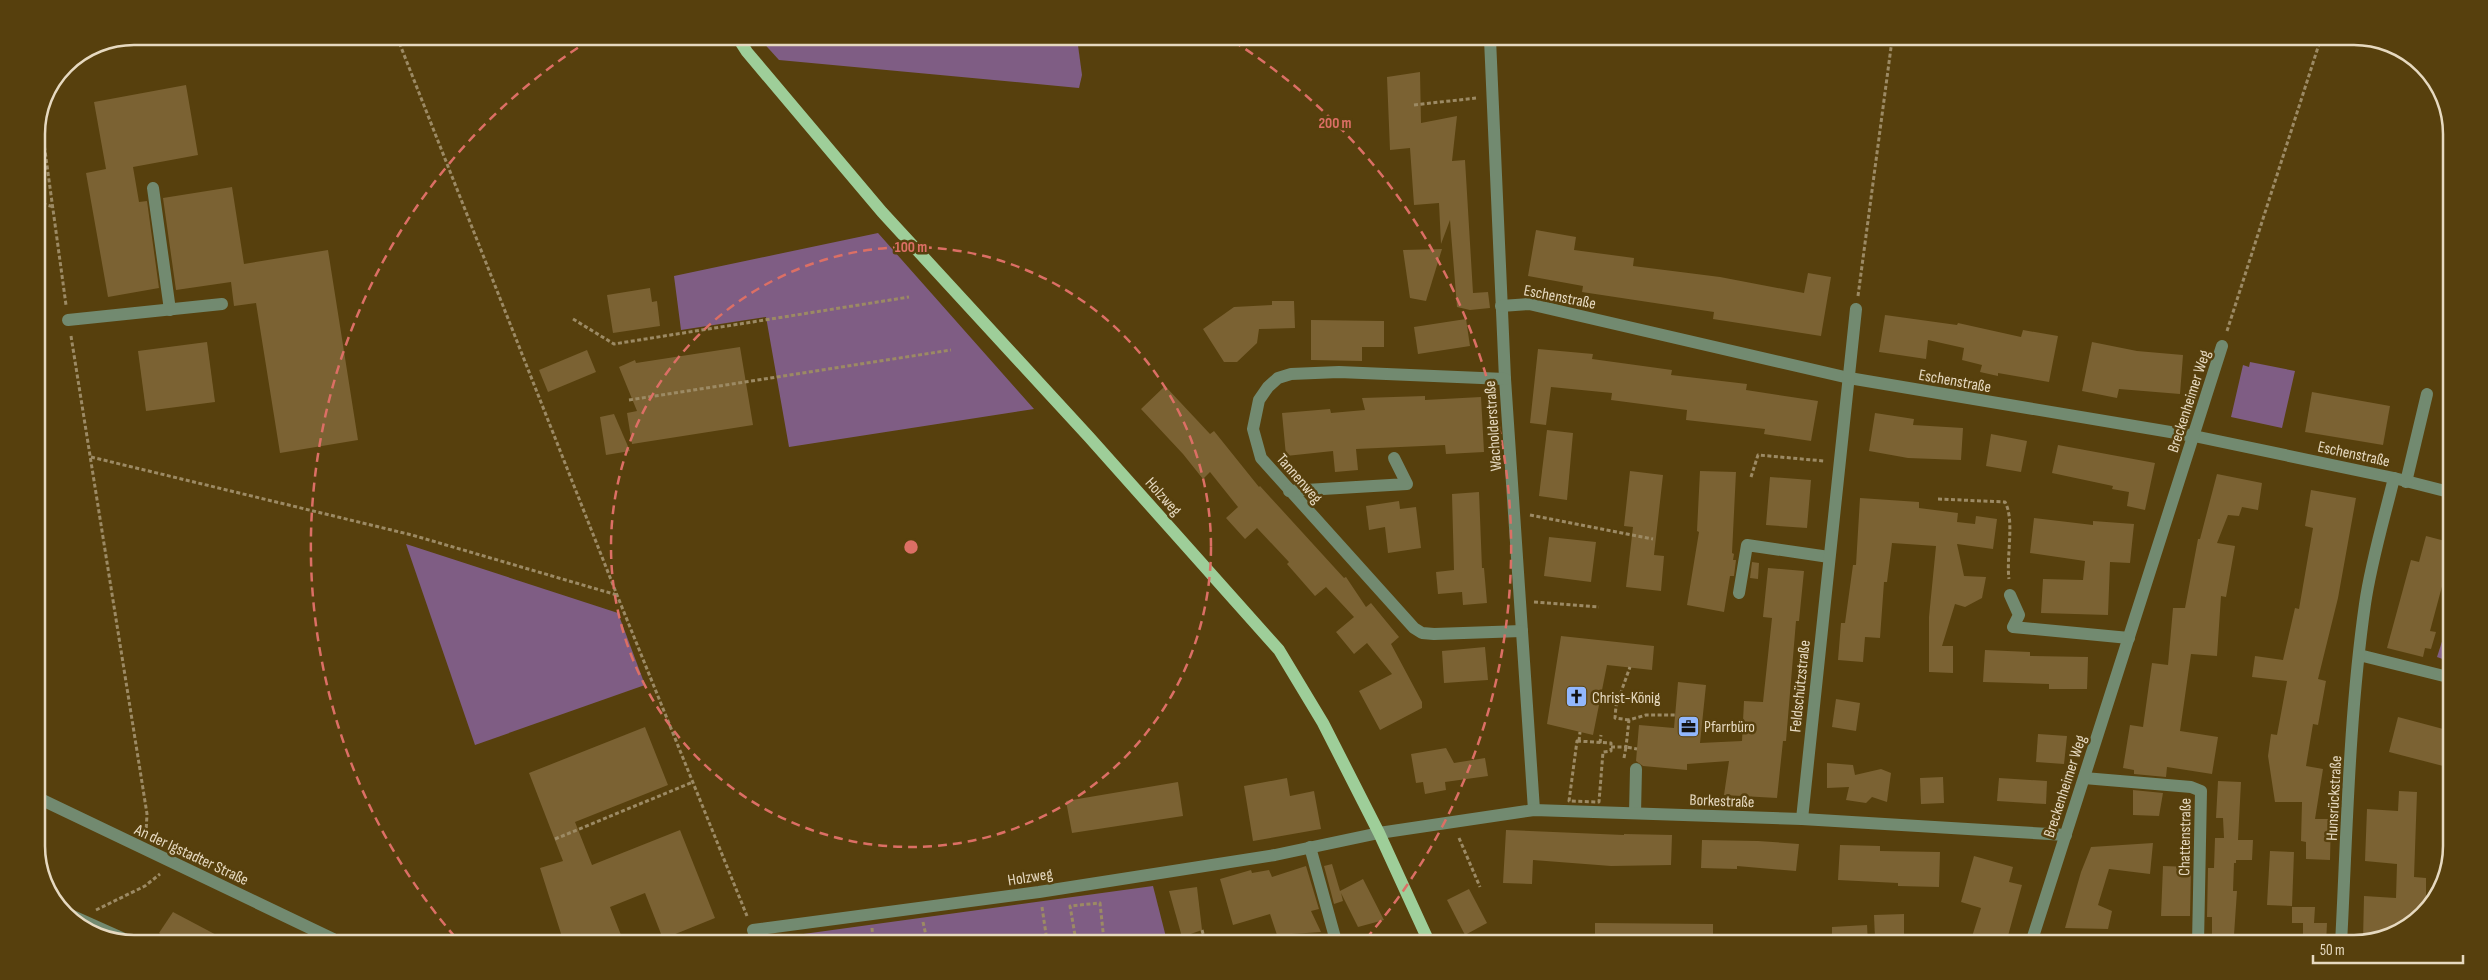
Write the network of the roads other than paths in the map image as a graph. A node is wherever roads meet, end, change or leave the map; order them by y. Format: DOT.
graph roads {
  1 [pos="742,45"];
  2 [pos="1490,45"];
  3 [pos="153,188"];
  4 [pos="222,304"];
  5 [pos="1501,306"];
  6 [pos="1856,309"];
  7 [pos="170,310"];
  8 [pos="68,320"];
  9 [pos="2222,346"];
  10 [pos="1849,378"];
  11 [pos="1505,379"];
  12 [pos="2427,394"];
  13 [pos="2194,436"];
  14 [pos="1394,458"];
  15 [pos="2400,480"];
  16 [pos="2443,491"];
  17 [pos="1289,492"];
  18 [pos="1829,557"];
  19 [pos="1739,593"];
  20 [pos="2010,595"];
  21 [pos="1522,632"];
  22 [pos="2129,638"];
  23 [pos="2359,655"];
  24 [pos="2443,676"];
  25 [pos="1636,769"];
  26 [pos="2084,778"];
  27 [pos="45,802"];
  28 [pos="1534,810"];
  29 [pos="1635,813"];
  30 [pos="1802,819"];
  31 [pos="1379,833"];
  32 [pos="2066,834"];
  33 [pos="1310,847"];
  34 [pos="90,923"];
  35 [pos="108,931"];
  36 [pos="325,935"];
  37 [pos="755,935"];
  38 [pos="1334,935"];
  39 [pos="1426,935"];
  40 [pos="2034,935"];
  41 [pos="2198,935"];
  42 [pos="2341,935"];
  1 -- 31 [label="main road, Holzweg"];
  2 -- 5 [label="street, Wacholderstraße"];
  3 -- 7 [label="street"];
  4 -- 7 [label="street"];
  5 -- 10 [label="street, Eschenstraße"];
  5 -- 11 [label="street, Wacholderstraße"];
  6 -- 10 [label="street, Feldschützstraße"];
  7 -- 8 [label="street"];
  9 -- 13 [label="street, Breckenheimer Weg"];
  10 -- 13 [label="street, Eschenstraße"];
  10 -- 18 [label="street, Feldschützstraße"];
  11 -- 17 [label="street, Tannenweg"];
  11 -- 21 [label="street, Wacholderstraße"];
  12 -- 15 [label="street, Eschenstraße"];
  13 -- 15 [label="street, Eschenstraße"];
  13 -- 22 [label="street, Breckenheimer Weg"];
  14 -- 17 [label="street"];
  15 -- 16 [label="street, Eschenstraße"];
  15 -- 23 [label="street, Hunsrückstraße"];
  17 -- 21 [label="street, Tannenweg"];
  18 -- 19 [label="street"];
  18 -- 30 [label="street, Feldschützstraße"];
  20 -- 22 [label="street"];
  21 -- 28 [label="street, Wacholderstraße"];
  22 -- 26 [label="street, Breckenheimer Weg"];
  23 -- 24 [label="street"];
  23 -- 42 [label="street, Hunsrückstraße"];
  25 -- 29 [label="street"];
  26 -- 32 [label="street, Breckenheimer Weg"];
  26 -- 41 [label="street, Chattenstraße"];
  27 -- 36 [label="street, An der Igstadter Straße"];
  28 -- 29 [label="street, Borkestraße"];
  28 -- 31 [label="street, Borkestraße"];
  29 -- 30 [label="street, Borkestraße"];
  30 -- 32 [label="street, Borkestraße"];
  31 -- 33 [label="street, Holzweg"];
  31 -- 39 [label="main road, Holzweg"];
  32 -- 40 [label="street, Breckenheimer Weg"];
  33 -- 37 [label="street, Holzweg"];
  33 -- 38 [label="street"];
  34 -- 35 [label="street"];
}
